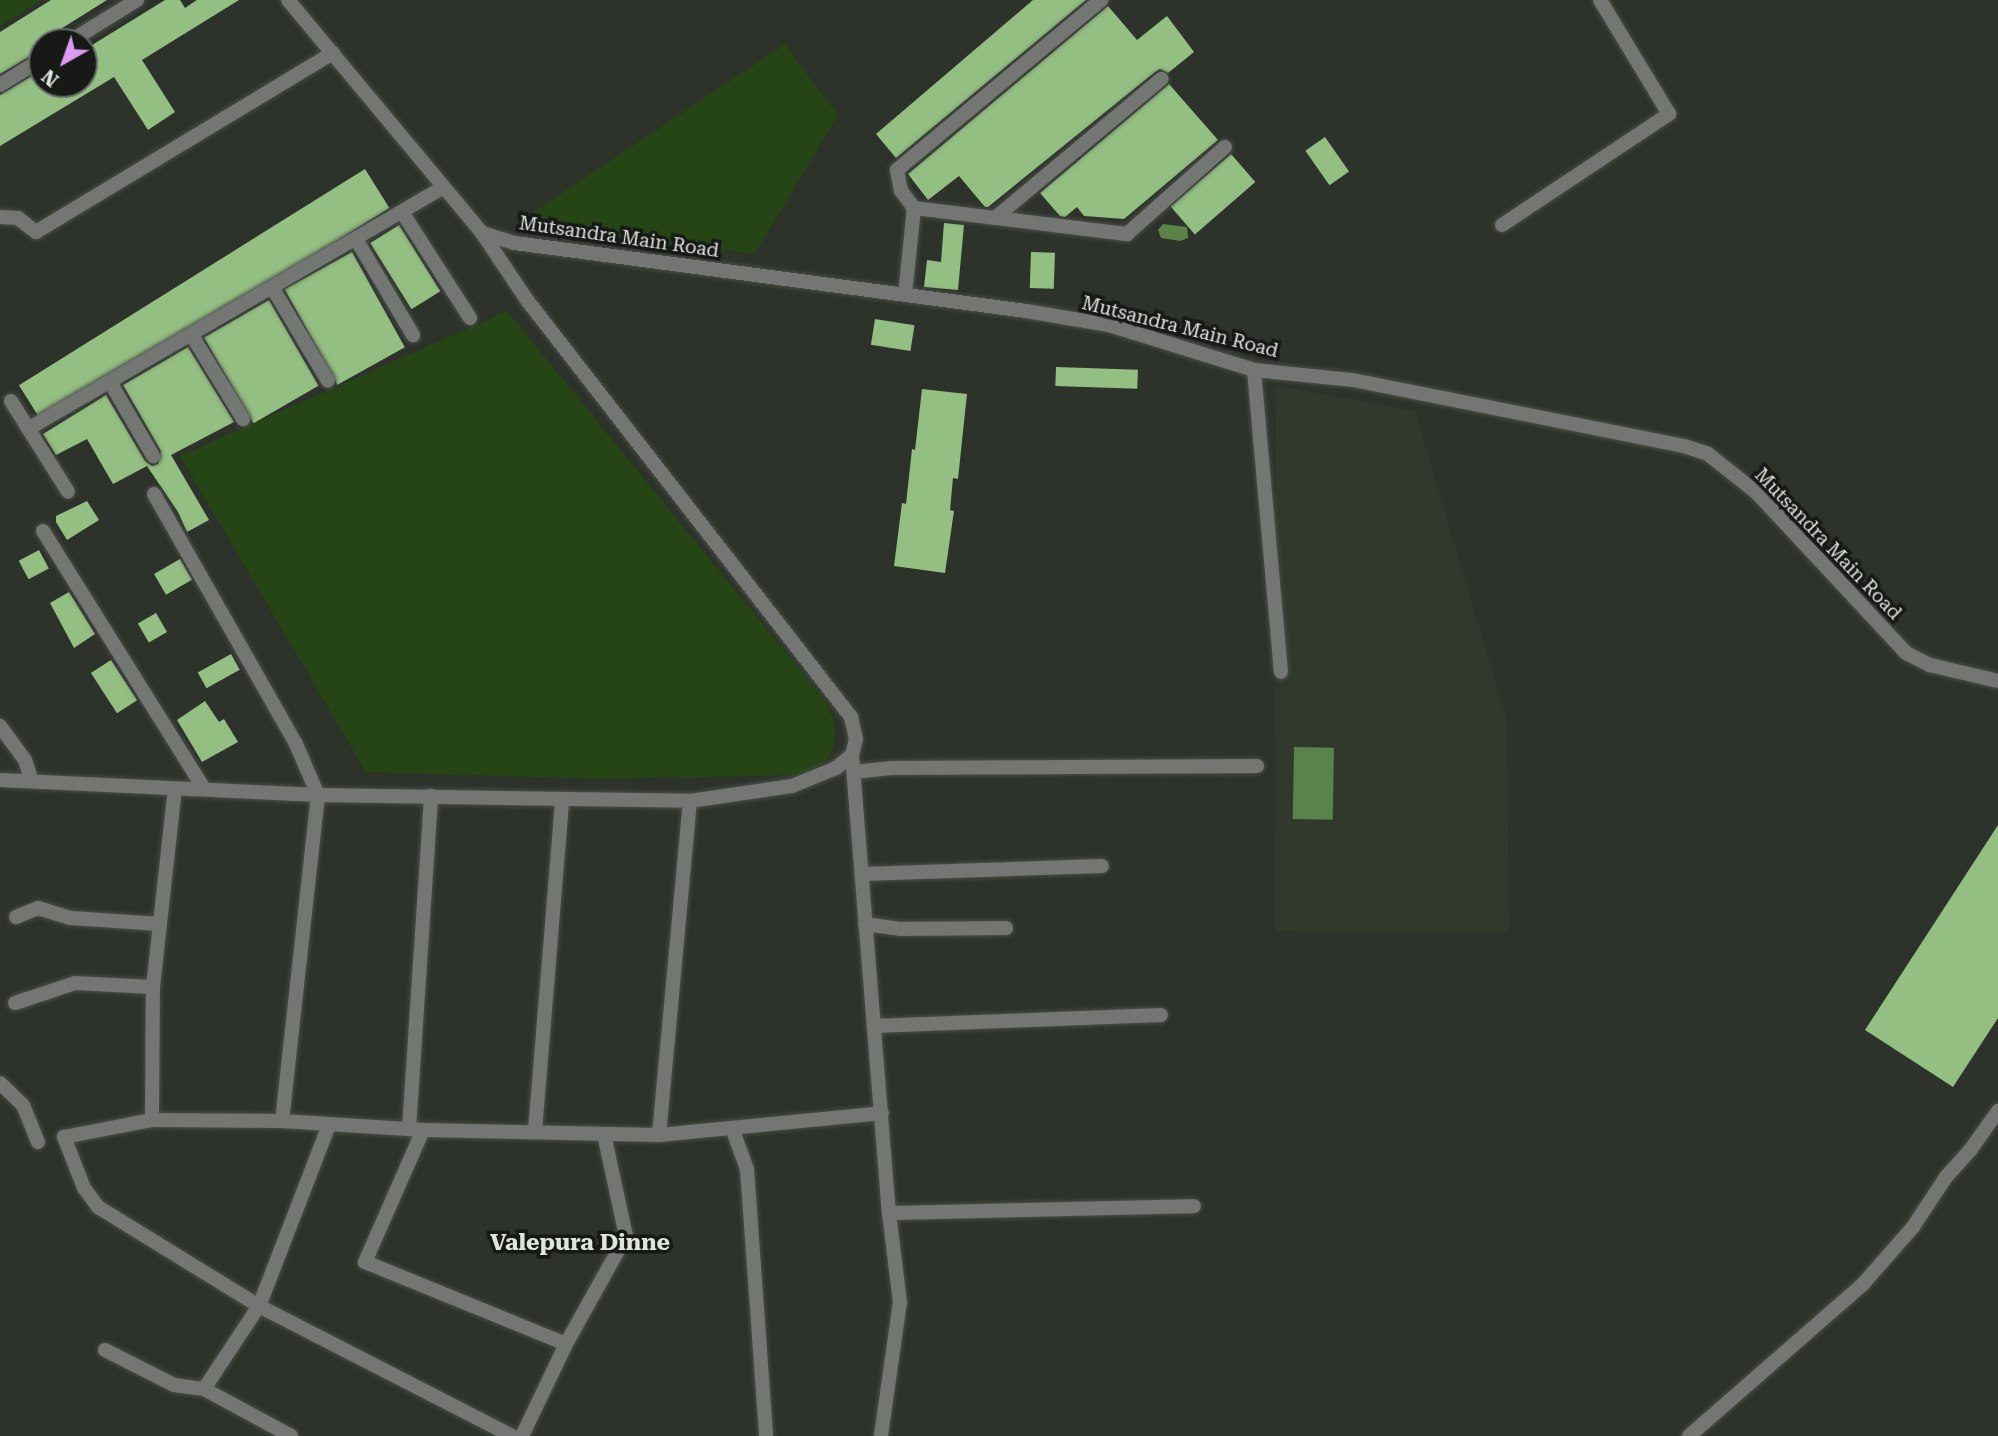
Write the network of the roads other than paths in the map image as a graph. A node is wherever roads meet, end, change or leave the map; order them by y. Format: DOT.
graph roads {
  1 [pos="137,0"];
  2 [pos="288,0"];
  3 [pos="1101,0"];
  4 [pos="1600,0"];
  5 [pos="92,28"];
  6 [pos="333,53"];
  7 [pos="28,68"];
  8 [pos="1161,79"];
  9 [pos="0,85"];
  10 [pos="1225,147"];
  11 [pos="444,187"];
  12 [pos="914,208"];
  13 [pos="402,212"];
  14 [pos="0,217"];
  15 [pos="995,218"];
  16 [pos="1502,225"];
  17 [pos="482,233"];
  18 [pos="356,239"];
  19 [pos="272,287"];
  20 [pos="905,295"];
  21 [pos="470,318"];
  22 [pos="191,334"];
  23 [pos="413,335"];
  24 [pos="1254,370"];
  25 [pos="328,381"];
  26 [pos="110,382"];
  27 [pos="11,401"];
  28 [pos="243,419"];
  29 [pos="29,429"];
  30 [pos="153,456"];
  31 [pos="68,492"];
  32 [pos="154,494"];
  33 [pos="43,531"];
  34 [pos="1281,672"];
  35 [pos="1998,681"];
  36 [pos="0,726"];
  37 [pos="852,755"];
  38 [pos="1257,766"];
  39 [pos="854,772"];
  40 [pos="0,780"];
  41 [pos="32,781"];
  42 [pos="175,789"];
  43 [pos="204,789"];
  44 [pos="318,795"];
  45 [pos="431,796"];
  46 [pos="562,800"];
  47 [pos="690,802"];
  48 [pos="1102,866"];
  49 [pos="862,874"];
  50 [pos="16,917"];
  51 [pos="160,924"];
  52 [pos="865,924"];
  53 [pos="1006,928"];
  54 [pos="153,987"];
  55 [pos="15,1003"];
  56 [pos="1161,1015"];
  57 [pos="874,1026"];
  58 [pos="0,1083"];
  59 [pos="1998,1111"];
  60 [pos="882,1113"];
  61 [pos="152,1119"];
  62 [pos="282,1121"];
  63 [pos="329,1125"];
  64 [pos="733,1128"];
  65 [pos="416,1129"];
  66 [pos="535,1131"];
  67 [pos="604,1134"];
  68 [pos="659,1135"];
  69 [pos="38,1142"];
  70 [pos="1194,1206"];
  71 [pos="889,1213"];
  72 [pos="259,1306"];
  73 [pos="566,1344"];
  74 [pos="105,1350"];
  75 [pos="204,1389"];
  76 [pos="271,1432"];
  77 [pos="291,1436"];
  78 [pos="512,1436"];
  79 [pos="522,1436"];
  80 [pos="766,1436"];
  81 [pos="881,1436"];
  82 [pos="1689,1436"];
  1 -- 5 [label="street"];
  2 -- 6 [label="street"];
  3 -- 12 [label="street"];
  4 -- 16 [label="street"];
  6 -- 11 [label="street"];
  6 -- 14 [label="street"];
  7 -- 9 [label="street"];
  8 -- 15 [label="street"];
  10 -- 15 [label="street"];
  11 -- 13 [label="street"];
  11 -- 17 [label="street"];
  12 -- 15 [label="street"];
  12 -- 20 [label="street"];
  13 -- 18 [label="street"];
  13 -- 21 [label="street"];
  17 -- 20 [label="street, Mutsandra Main Road"];
  17 -- 37 [label="street"];
  18 -- 19 [label="street"];
  18 -- 23 [label="street"];
  19 -- 22 [label="street"];
  19 -- 25 [label="street"];
  20 -- 24 [label="street, Mutsandra Main Road"];
  22 -- 26 [label="street"];
  22 -- 28 [label="street"];
  24 -- 34 [label="street"];
  24 -- 35 [label="street, Mutsandra Main Road"];
  26 -- 29 [label="street"];
  26 -- 30 [label="street"];
  27 -- 29 [label="street"];
  29 -- 31 [label="street"];
  32 -- 44 [label="street"];
  33 -- 43 [label="street"];
  36 -- 41 [label="street"];
  37 -- 39 [label="street"];
  37 -- 47 [label="street"];
  38 -- 39 [label="street"];
  39 -- 49 [label="street"];
  40 -- 41 [label="street"];
  41 -- 42 [label="street"];
  42 -- 43 [label="street"];
  42 -- 51 [label="street"];
  43 -- 44 [label="street"];
  44 -- 45 [label="street"];
  44 -- 62 [label="street"];
  45 -- 46 [label="street"];
  45 -- 65 [label="street"];
  46 -- 47 [label="street"];
  46 -- 66 [label="street"];
  47 -- 68 [label="street"];
  48 -- 49 [label="street"];
  49 -- 52 [label="street"];
  50 -- 51 [label="street"];
  51 -- 54 [label="street"];
  52 -- 53 [label="street"];
  52 -- 57 [label="street"];
  54 -- 55 [label="street"];
  54 -- 61 [label="street"];
  56 -- 57 [label="street"];
  57 -- 60 [label="street"];
  58 -- 69 [label="street"];
  59 -- 82 [label="street"];
  60 -- 64 [label="street"];
  60 -- 71 [label="street"];
  61 -- 62 [label="street"];
  61 -- 72 [label="street"];
  62 -- 63 [label="street"];
  63 -- 65 [label="street"];
  63 -- 72 [label="street"];
  64 -- 68 [label="street"];
  64 -- 80 [label="street"];
  65 -- 66 [label="street"];
  65 -- 73 [label="street"];
  66 -- 67 [label="street"];
  67 -- 68 [label="street"];
  67 -- 73 [label="street"];
  70 -- 71 [label="street"];
  71 -- 81 [label="street"];
  72 -- 75 [label="street"];
  72 -- 78 [label="street"];
  73 -- 79 [label="street"];
  74 -- 75 [label="street"];
  75 -- 76 [label="street"];
  76 -- 77 [label="street"];
}
